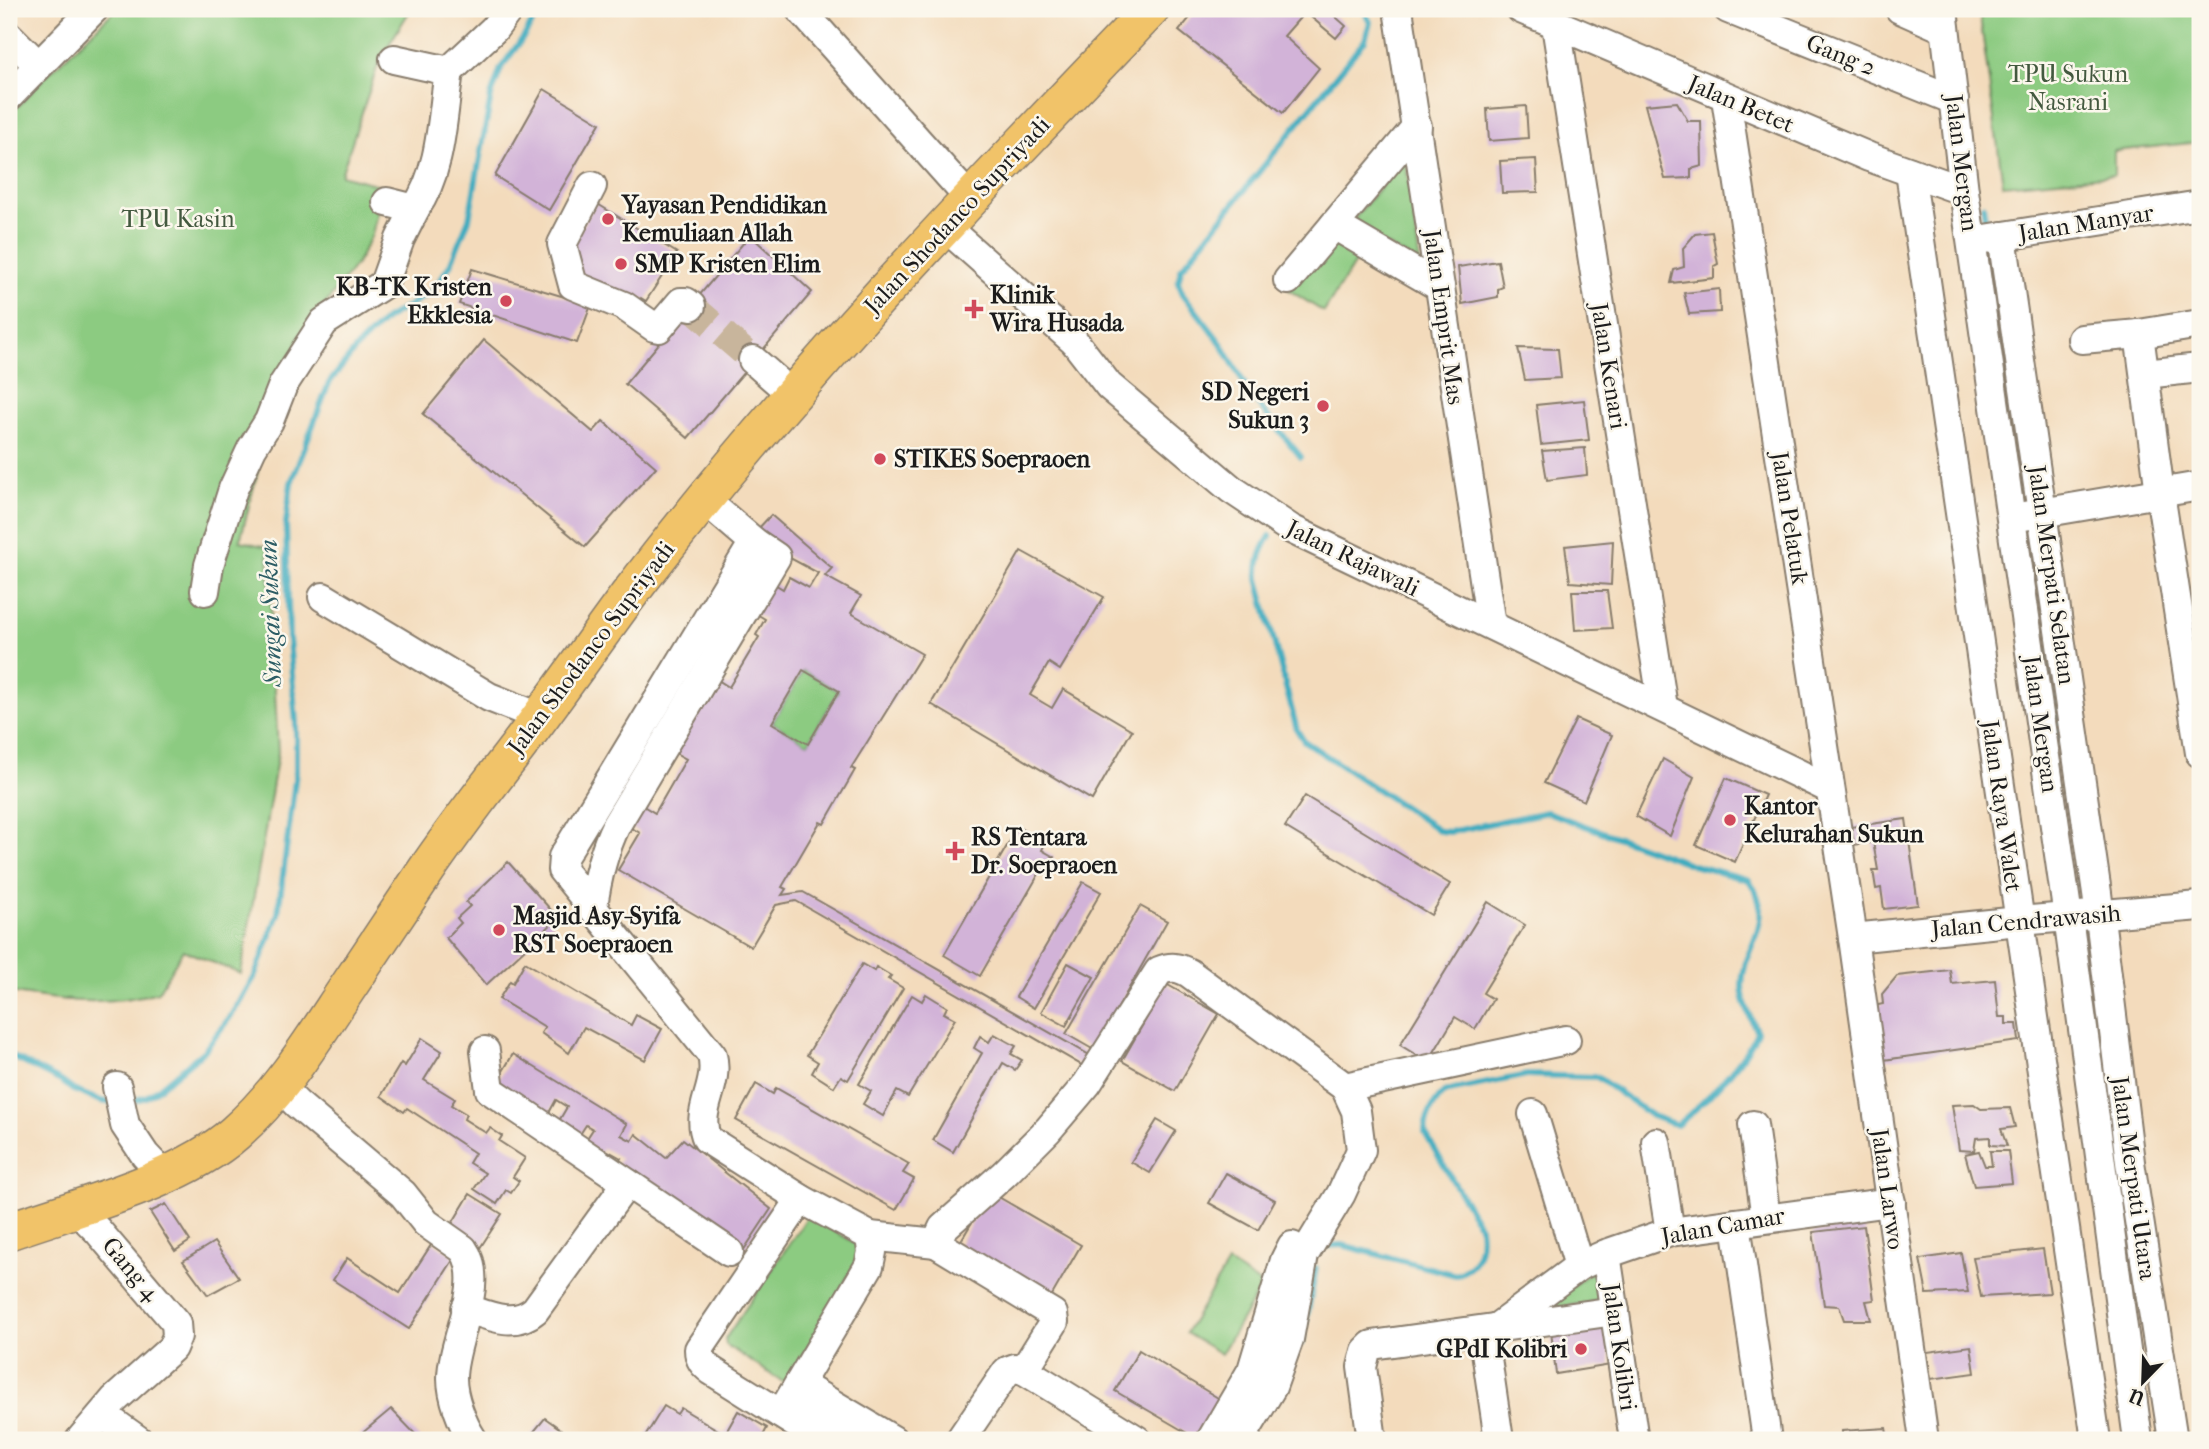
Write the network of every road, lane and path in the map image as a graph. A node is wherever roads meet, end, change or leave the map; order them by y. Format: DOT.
graph roads {
  1 [pos="94,9"];
  2 [pos="509,9"];
  3 [pos="800,9"];
  4 [pos="1151,9"];
  5 [pos="1398,9"];
  6 [pos="1521,9"];
  7 [pos="1728,9"];
  8 [pos="1900,9"];
  9 [pos="1944,19"];
  10 [pos="1556,25"];
  11 [pos="9,36"];
  12 [pos="394,59"];
  13 [pos="38,65"];
  14 [pos="449,71"];
  15 [pos="9,96"];
  16 [pos="1726,98"];
  17 [pos="1954,100"];
  18 [pos="1417,126"];
  19 [pos="1910,172"];
  20 [pos="592,186"];
  21 [pos="1964,191"];
  22 [pos="970,199"];
  23 [pos="387,202"];
  24 [pos="2200,205"];
  25 [pos="415,209"];
  26 [pos="1334,225"];
  27 [pos="944,226"];
  28 [pos="1987,239"];
  29 [pos="1289,280"];
  30 [pos="1440,287"];
  31 [pos="691,306"];
  32 [pos="2200,324"];
  33 [pos="2139,334"];
  34 [pos="2082,339"];
  35 [pos="753,360"];
  36 [pos="2200,368"];
  37 [pos="2145,374"];
  38 [pos="793,394"];
  39 [pos="2200,486"];
  40 [pos="2160,493"];
  41 [pos="705,500"];
  42 [pos="2043,513"];
  43 [pos="2011,518"];
  44 [pos="765,550"];
  45 [pos="205,591"];
  46 [pos="323,597"];
  47 [pos="2189,600"];
  48 [pos="1491,625"];
  49 [pos="2196,699"];
  50 [pos="1663,707"];
  51 [pos="540,716"];
  52 [pos="2200,753"];
  53 [pos="1830,789"];
  54 [pos="2200,906"];
  55 [pos="593,907"];
  56 [pos="2099,915"];
  57 [pos="2068,916"];
  58 [pos="2019,921"];
  59 [pos="1853,938"];
  60 [pos="1566,1040"];
  61 [pos="485,1051"];
  62 [pos="279,1086"];
  63 [pos="117,1087"];
  64 [pos="1346,1087"];
  65 [pos="1534,1114"];
  66 [pos="1753,1125"];
  67 [pos="1360,1138"];
  68 [pos="1656,1142"];
  69 [pos="164,1175"];
  70 [pos="627,1182"];
  71 [pos="801,1199"];
  72 [pos="1891,1202"];
  73 [pos="75,1208"];
  74 [pos="1766,1218"];
  75 [pos="1736,1223"];
  76 [pos="9,1231"];
  77 [pos="1670,1232"];
  78 [pos="870,1236"];
  79 [pos="936,1243"];
  80 [pos="729,1252"];
  81 [pos="1606,1254"];
  82 [pos="1579,1266"];
  83 [pos="466,1308"];
  84 [pos="1615,1311"];
  85 [pos="1489,1330"];
  86 [pos="1024,1370"];
  87 [pos="789,1400"];
  88 [pos="103,1415"];
  89 [pos="80,1440"];
  90 [pos="138,1440"];
  91 [pos="473,1440"];
  92 [pos="822,1440"];
  93 [pos="850,1440"];
  94 [pos="893,1440"];
  95 [pos="960,1440"];
  96 [pos="1137,1440"];
  97 [pos="1211,1440"];
  98 [pos="1240,1440"];
  99 [pos="1372,1440"];
  100 [pos="1499,1440"];
  101 [pos="1634,1440"];
  102 [pos="1767,1440"];
  103 [pos="1924,1440"];
  104 [pos="2096,1440"];
  105 [pos="2138,1440"];
  106 [pos="2173,1440"];
  1 -- 13 [label="street"];
  2 -- 14 [label="street"];
  3 -- 22 [label="street"];
  4 -- 22 [label="main road, Jalan Shodanco Supriyadi"];
  5 -- 18 [label="street, Jalan Emprit Mas"];
  6 -- 10 [label="street, Jalan Betet"];
  7 -- 17 [label="street, Gang 2"];
  8 -- 9 [label="street"];
  9 -- 17 [label="street, Jalan Mergan"];
  10 -- 16 [label="street, Jalan Betet"];
  10 -- 50 [label="street, Jalan Kenari"];
  11 -- 13 [label="street"];
  12 -- 14 [label="street"];
  13 -- 15 [label="street"];
  14 -- 25 [label="street"];
  16 -- 19 [label="street, Jalan Betet"];
  16 -- 53 [label="street, Jalan Pelatuk"];
  17 -- 21 [label="street, Jalan Mergan"];
  18 -- 26 [label="street"];
  18 -- 30 [label="street, Jalan Emprit Mas"];
  19 -- 21 [label="street, Jalan Betet"];
  19 -- 58 [label="street, Jalan Raya Walet"];
  20 -- 31 [label="street"];
  21 -- 28 [label="street, Jalan Mergan"];
  22 -- 27 [label="main road, Jalan Shodanco Supriyadi"];
  23 -- 25 [label="street"];
  24 -- 28 [label="street, Jalan Manyar"];
  25 -- 45 [label="street"];
  26 -- 29 [label="street"];
  26 -- 30 [label="street"];
  27 -- 38 [label="main road, Jalan Shodanco Supriyadi"];
  27 -- 48 [label="street, Jalan Rajawali"];
  28 -- 42 [label="street, Jalan Merpati Selatan"];
  28 -- 43 [label="street, Jalan Mergan"];
  30 -- 48 [label="street, Jalan Emprit Mas"];
  32 -- 33 [label="street"];
  33 -- 34 [label="street"];
  33 -- 37 [label="street"];
  35 -- 38 [label="street"];
  36 -- 37 [label="street"];
  37 -- 40 [label="street"];
  38 -- 41 [label="main road, Jalan Shodanco Supriyadi"];
  39 -- 40 [label="street"];
  40 -- 42 [label="street"];
  40 -- 47 [label="street"];
  41 -- 44 [label="street"];
  41 -- 51 [label="main road, Jalan Shodanco Supriyadi"];
  42 -- 43 [label="street"];
  42 -- 56 [label="street, Jalan Merpati Selatan"];
  43 -- 57 [label="street, Jalan Mergan"];
  44 -- 55 [label="street"];
  44 -- 55 [label="street"];
  46 -- 51 [label="street"];
  47 -- 49 [label="street"];
  48 -- 50 [label="street, Jalan Rajawali"];
  49 -- 52 [label="street"];
  50 -- 53 [label="street, Jalan Rajawali"];
  51 -- 62 [label="main road, Jalan Shodanco Supriyadi"];
  53 -- 59 [label="street, Jalan Pelatuk"];
  54 -- 56 [label="street, Jalan Cendrawasih"];
  55 -- 71 [label="street"];
  56 -- 57 [label="street, Jalan Cendrawasih"];
  56 -- 106 [label="street, Jalan Merpati Utara"];
  57 -- 58 [label="street, Jalan Cendrawasih"];
  57 -- 105 [label="street, Jalan Mergan"];
  58 -- 59 [label="street, Jalan Cendrawasih"];
  58 -- 104 [label="street, Jalan Raya Walet"];
  59 -- 72 [label="street, Jalan Larwo"];
  60 -- 64 [label="street"];
  61 -- 70 [label="street"];
  62 -- 69 [label="main road, Jalan Shodanco Supriyadi"];
  62 -- 83 [label="street"];
  63 -- 69 [label="street"];
  64 -- 67 [label="street"];
  64 -- 79 [label="street"];
  65 -- 82 [label="street"];
  66 -- 74 [label="street"];
  67 -- 97 [label="street"];
  67 -- 98 [label="street"];
  68 -- 77 [label="street"];
  69 -- 73 [label="main road, Jalan Shodanco Supriyadi"];
  70 -- 80 [label="street"];
  70 -- 83 [label="street"];
  71 -- 78 [label="street"];
  71 -- 87 [label="street"];
  72 -- 74 [label="street, Jalan Camar"];
  72 -- 103 [label="street, Jalan Larwo"];
  73 -- 76 [label="main road, Jalan Shodanco Supriyadi"];
  73 -- 88 [label="street, Gang 4"];
  74 -- 75 [label="street, Jalan Camar"];
  75 -- 77 [label="street, Jalan Camar"];
  75 -- 102 [label="street"];
  77 -- 81 [label="street, Jalan Camar"];
  78 -- 79 [label="street"];
  78 -- 87 [label="street"];
  79 -- 86 [label="street"];
  81 -- 82 [label="street, Jalan Camar"];
  81 -- 84 [label="street, Jalan Kolibri"];
  82 -- 85 [label="street, Jalan Camar"];
  83 -- 91 [label="street"];
  84 -- 85 [label="street"];
  84 -- 101 [label="street, Jalan Kolibri"];
  85 -- 99 [label="street"];
  85 -- 100 [label="street"];
  86 -- 95 [label="street"];
  86 -- 96 [label="street"];
  87 -- 92 [label="street"];
  87 -- 93 [label="street"];
  87 -- 94 [label="street"];
  88 -- 89 [label="street"];
  88 -- 90 [label="street"];
}
